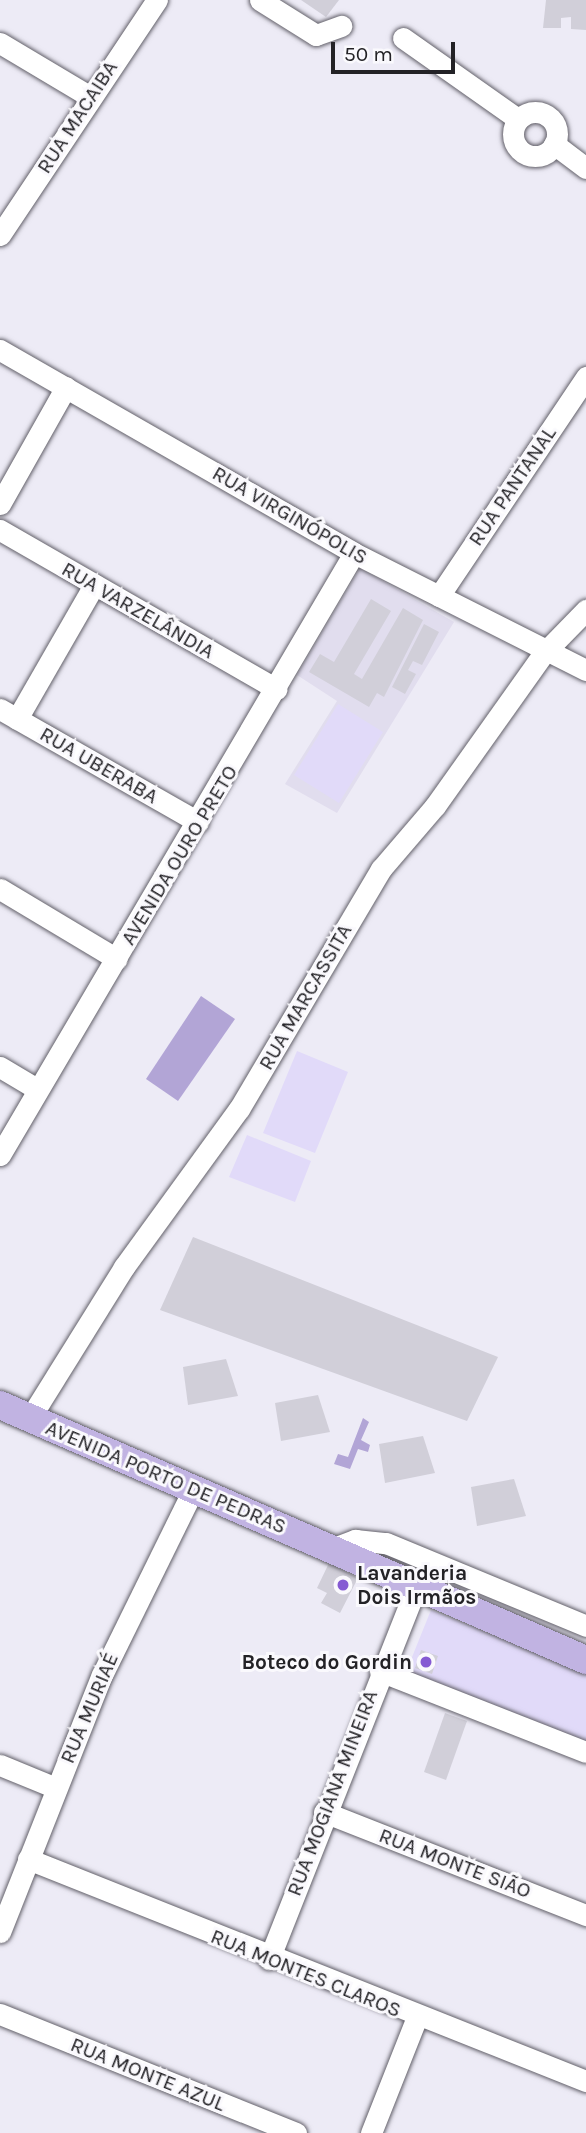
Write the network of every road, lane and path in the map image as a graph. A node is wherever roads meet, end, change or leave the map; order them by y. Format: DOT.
graph roads {
  1 [pos="157,0"];
  2 [pos="260,0"];
  3 [pos="341,26"];
  4 [pos="403,38"];
  5 [pos="0,43"];
  6 [pos="89,96"];
  7 [pos="518,119"];
  8 [pos="554,144"];
  9 [pos="586,167"];
  10 [pos="0,236"];
  11 [pos="0,350"];
  12 [pos="586,377"];
  13 [pos="66,387"];
  14 [pos="0,504"];
  15 [pos="0,530"];
  16 [pos="354,553"];
  17 [pos="94,585"];
  18 [pos="439,596"];
  19 [pos="586,610"];
  20 [pos="543,654"];
  21 [pos="586,670"];
  22 [pos="277,689"];
  23 [pos="9,714"];
  24 [pos="198,822"];
  25 [pos="0,889"];
  26 [pos="117,959"];
  27 [pos="0,1067"];
  28 [pos="37,1089"];
  29 [pos="0,1155"];
  30 [pos="0,1405"];
  31 [pos="30,1418"];
  32 [pos="192,1490"];
  33 [pos="331,1549"];
  34 [pos="415,1590"];
  35 [pos="586,1626"];
  36 [pos="586,1660"];
  37 [pos="380,1671"];
  38 [pos="586,1752"];
  39 [pos="0,1765"];
  40 [pos="56,1788"];
  41 [pos="324,1812"];
  42 [pos="28,1859"];
  43 [pos="586,1915"];
  44 [pos="1,1928"];
  45 [pos="268,1959"];
  46 [pos="0,2014"];
  47 [pos="417,2017"];
  48 [pos="586,2081"];
  49 [pos="296,2133"];
  50 [pos="371,2133"];
  1 -- 6 [label="street, RUA MACAIBA"];
  2 -- 3 [label="street"];
  4 -- 7 [label="street"];
  5 -- 6 [label="street"];
  6 -- 10 [label="street, RUA MACAIBA"];
  7 -- 8 [label="street"];
  7 -- 8 [label="street"];
  8 -- 9 [label="street"];
  11 -- 13 [label="street, RUA VIRGINÓPOLIS"];
  12 -- 18 [label="street, RUA PANTANAL"];
  13 -- 14 [label="street"];
  13 -- 16 [label="street, RUA VIRGINÓPOLIS"];
  15 -- 17 [label="street, RUA VARZELÂNDIA"];
  16 -- 18 [label="street, RUA VIRGINÓPOLIS"];
  16 -- 22 [label="street, AVENIDA OURO PRETO"];
  17 -- 22 [label="street, RUA VARZELÂNDIA"];
  17 -- 23 [label="street"];
  18 -- 20 [label="street, RUA VIRGINÓPOLIS"];
  19 -- 20 [label="street, RUA MARCASSITA"];
  20 -- 21 [label="street, RUA VIRGINÓPOLIS"];
  20 -- 31 [label="street, RUA MARCASSITA"];
  22 -- 24 [label="street, AVENIDA OURO PRETO"];
  23 -- 24 [label="street, RUA UBERABA"];
  24 -- 26 [label="street, AVENIDA OURO PRETO"];
  25 -- 26 [label="street"];
  26 -- 28 [label="street, AVENIDA OURO PRETO"];
  27 -- 28 [label="street"];
  28 -- 29 [label="street, AVENIDA OURO PRETO"];
  30 -- 31 [label="main road, AVENIDA PORTO DE PEDRAS"];
  31 -- 32 [label="main road, AVENIDA PORTO DE PEDRAS"];
  32 -- 33 [label="main road, AVENIDA PORTO DE PEDRAS"];
  32 -- 40 [label="street, RUA MURIAÉ"];
  33 -- 34 [label="main road, AVENIDA PORTO DE PEDRAS"];
  33 -- 35 [label="street"];
  34 -- 36 [label="main road, AVENIDA PORTO DE PEDRAS"];
  34 -- 37 [label="street, RUA MOGIANA MINEIRA"];
  37 -- 38 [label="street"];
  37 -- 41 [label="street, RUA MOGIANA MINEIRA"];
  39 -- 40 [label="street"];
  40 -- 42 [label="street, RUA MURIAÉ"];
  41 -- 43 [label="street, RUA MONTE SIÃO"];
  41 -- 45 [label="street, RUA MOGIANA MINEIRA"];
  42 -- 44 [label="street, RUA MURIAÉ"];
  42 -- 45 [label="street, RUA MONTES CLAROS"];
  45 -- 47 [label="street, RUA MONTES CLAROS"];
  46 -- 49 [label="street, RUA MONTE AZUL"];
  47 -- 48 [label="street, RUA MONTES CLAROS"];
  47 -- 50 [label="street"];
}
